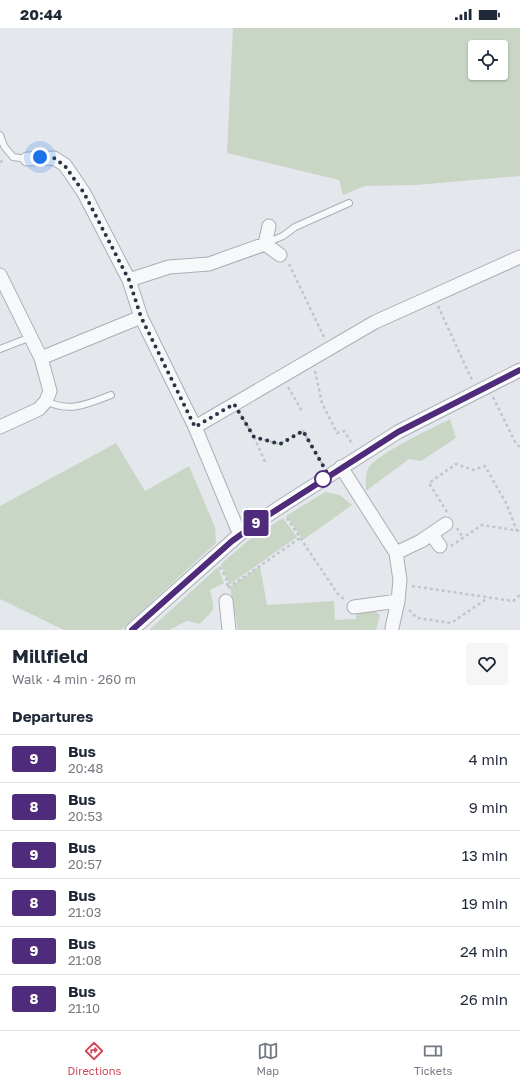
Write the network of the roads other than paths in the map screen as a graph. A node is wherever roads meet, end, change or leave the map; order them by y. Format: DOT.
graph roads {
  1 [pos="0,134"];
  2 [pos="27,159"];
  3 [pos="349,203"];
  4 [pos="269,226"];
  5 [pos="264,244"];
  6 [pos="280,255"];
  7 [pos="520,257"];
  8 [pos="0,275"];
  9 [pos="129,280"];
  10 [pos="141,317"];
  11 [pos="31,337"];
  12 [pos="0,349"];
  13 [pos="41,358"];
  14 [pos="520,370"];
  15 [pos="111,395"];
  16 [pos="46,401"];
  17 [pos="0,427"];
  18 [pos="195,427"];
  19 [pos="341,467"];
  20 [pos="447,519"];
  21 [pos="241,533"];
  22 [pos="431,534"];
  23 [pos="445,546"];
  24 [pos="396,552"];
  25 [pos="226,602"];
  26 [pos="398,602"];
  27 [pos="354,607"];
  28 [pos="392,628"];
  29 [pos="132,630"];
  30 [pos="229,630"];
  1 -- 2 [label="lane"];
  2 -- 9 [label="street"];
  3 -- 5 [label="lane"];
  4 -- 5 [label="street"];
  5 -- 6 [label="street"];
  5 -- 9 [label="street"];
  7 -- 18 [label="street"];
  8 -- 11 [label="street"];
  9 -- 10 [label="street"];
  10 -- 13 [label="street"];
  10 -- 18 [label="street"];
  11 -- 12 [label="lane"];
  11 -- 13 [label="street"];
  13 -- 16 [label="street"];
  14 -- 19 [label="street"];
  15 -- 16 [label="lane"];
  16 -- 17 [label="street"];
  18 -- 21 [label="street"];
  19 -- 21 [label="street"];
  19 -- 24 [label="street"];
  20 -- 22 [label="street"];
  21 -- 29 [label="street"];
  22 -- 23 [label="street"];
  22 -- 24 [label="street"];
  24 -- 26 [label="street"];
  25 -- 30 [label="street"];
  26 -- 27 [label="street"];
  26 -- 28 [label="street"];
}
